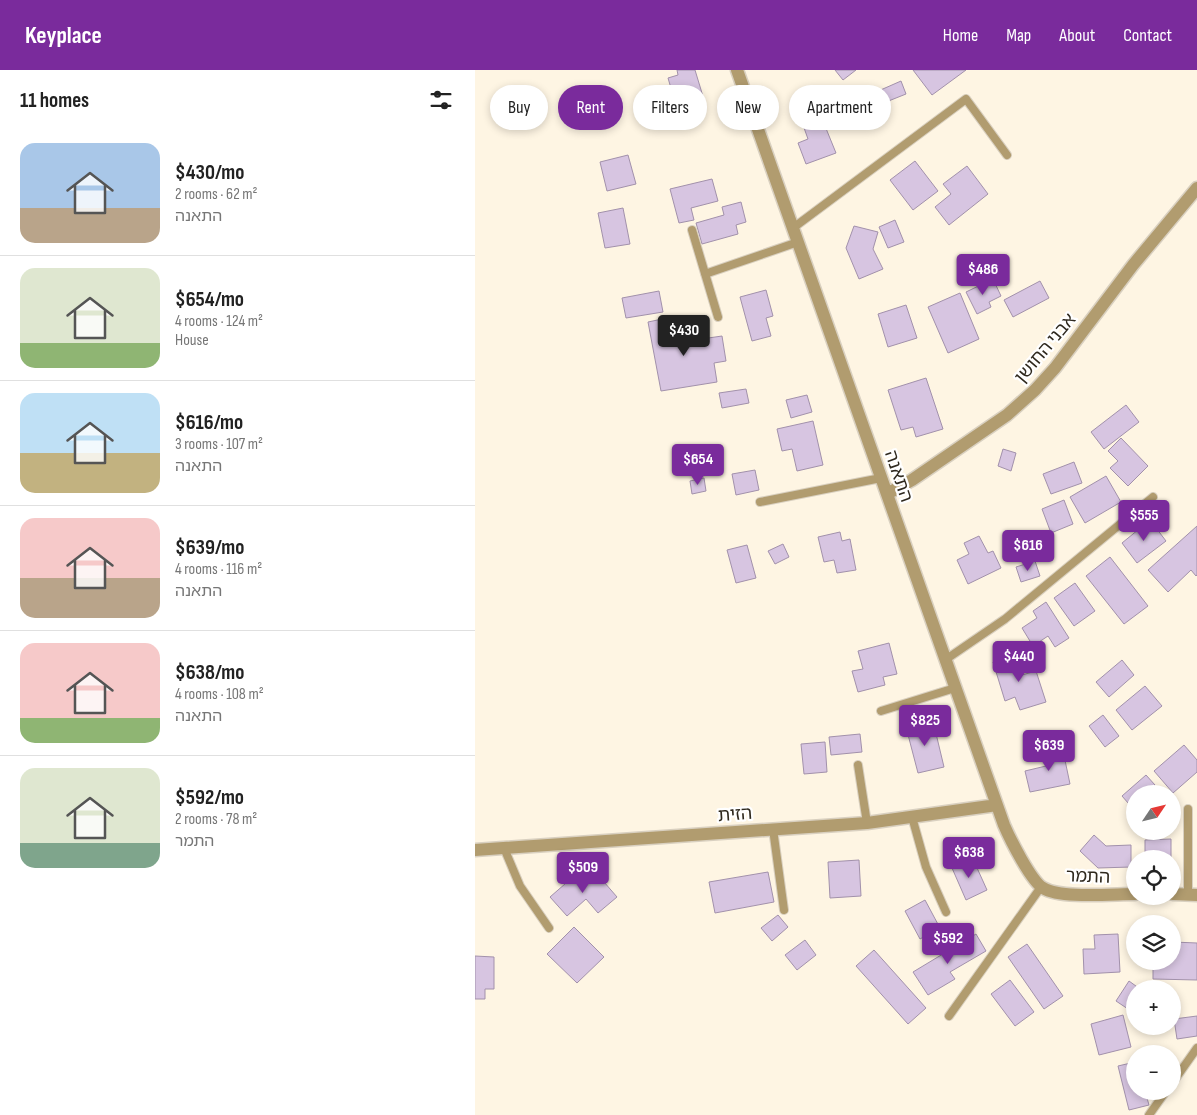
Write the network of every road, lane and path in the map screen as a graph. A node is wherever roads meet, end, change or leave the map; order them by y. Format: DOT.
graph roads {
  1 [pos="737,70"];
  2 [pos="1007,155"];
  3 [pos="1197,188"];
  4 [pos="793,228"];
  5 [pos="692,230"];
  6 [pos="797,242"];
  7 [pos="705,274"];
  8 [pos="718,317"];
  9 [pos="881,478"];
  10 [pos="887,494"];
  11 [pos="1153,497"];
  12 [pos="760,502"];
  13 [pos="945,660"];
  14 [pos="955,688"];
  15 [pos="881,711"];
  16 [pos="858,765"];
  17 [pos="997,805"];
  18 [pos="1188,809"];
  19 [pos="912,817"];
  20 [pos="867,823"];
  21 [pos="773,829"];
  22 [pos="504,848"];
  23 [pos="475,850"];
  24 [pos="1041,887"];
  25 [pos="1126,894"];
  26 [pos="1193,895"];
  27 [pos="784,910"];
  28 [pos="946,912"];
  29 [pos="549,928"];
  30 [pos="949,1016"];
  31 [pos="1197,1048"];
  32 [pos="1181,1071"];
  33 [pos="1160,1100"];
  34 [pos="1149,1115"];
  1 -- 4 [label="street, התאנה"];
  2 -- 4 [label="lane"];
  3 -- 10 [label="street, אבני החושן"];
  4 -- 6 [label="street, התאנה"];
  5 -- 7 [label="lane"];
  6 -- 7 [label="lane"];
  6 -- 9 [label="street, התאנה"];
  7 -- 8 [label="lane"];
  9 -- 10 [label="street, התאנה"];
  9 -- 12 [label="lane"];
  10 -- 13 [label="street, התאנה"];
  11 -- 13 [label="lane"];
  13 -- 14 [label="street, התאנה"];
  14 -- 15 [label="lane"];
  14 -- 17 [label="street, התאנה"];
  16 -- 20 [label="lane"];
  17 -- 19 [label="street, הזית"];
  17 -- 24 [label="street, התאנה"];
  18 -- 26 [label="lane"];
  19 -- 20 [label="street, הזית"];
  19 -- 28 [label="lane"];
  20 -- 21 [label="street, הזית"];
  21 -- 22 [label="street, הזית"];
  21 -- 27 [label="lane"];
  22 -- 23 [label="street, הזית"];
  22 -- 29 [label="lane"];
  24 -- 25 [label="street, התמר"];
  24 -- 30 [label="lane"];
  31 -- 32 [label="lane"];
  33 -- 34 [label="lane"];
}
